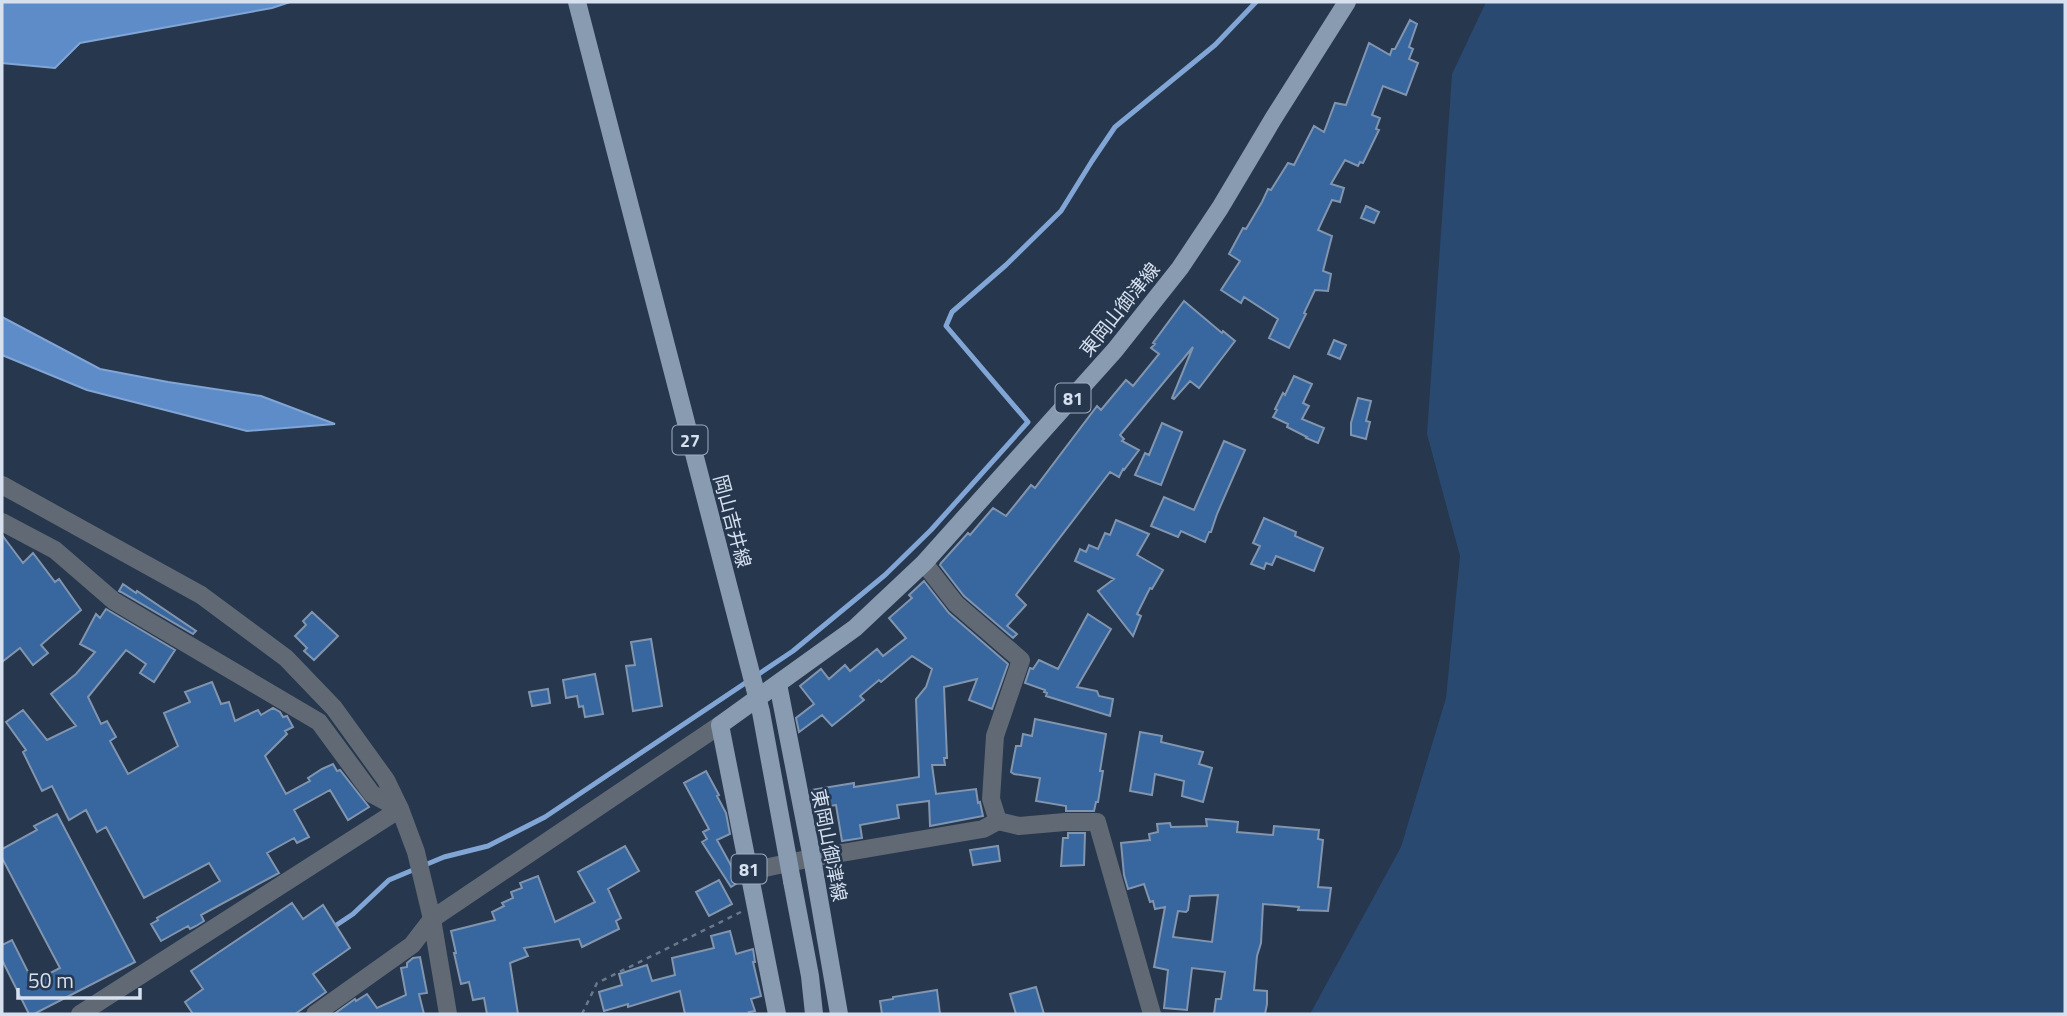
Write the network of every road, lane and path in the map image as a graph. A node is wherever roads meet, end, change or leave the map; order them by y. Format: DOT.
graph roads {
  1 [pos="577,2"];
  2 [pos="1348,2"];
  3 [pos="2,485"];
  4 [pos="2,522"];
  5 [pos="924,563"];
  6 [pos="778,684"];
  7 [pos="720,725"];
  8 [pos="400,809"];
  9 [pos="998,821"];
  10 [pos="812,858"];
  11 [pos="750,871"];
  12 [pos="756,904"];
  13 [pos="432,919"];
  14 [pos="80,1014"];
  15 [pos="315,1014"];
  16 [pos="448,1014"];
  17 [pos="582,1014"];
  18 [pos="777,1014"];
  19 [pos="814,1014"];
  20 [pos="839,1014"];
  21 [pos="1152,1014"];
  1 -- 19 [label="main road, 岡山吉井線 / 27, bridge"];
  2 -- 5 [label="main road, 東岡山御津線 / 81"];
  3 -- 8 [label="street"];
  4 -- 8 [label="street"];
  5 -- 6 [label="main road, 東岡山御津線 / 81"];
  5 -- 9 [label="street"];
  6 -- 7 [label="main road, 東岡山御津線 / 81"];
  6 -- 10 [label="main road, 東岡山御津線"];
  7 -- 11 [label="main road, 81"];
  7 -- 13 [label="street"];
  8 -- 13 [label="street"];
  8 -- 14 [label="street"];
  9 -- 10 [label="street"];
  9 -- 21 [label="street"];
  10 -- 11 [label="street"];
  10 -- 20 [label="main road, 東岡山御津線"];
  11 -- 12 [label="main road, 81"];
  12 -- 17 [label="path"];
  12 -- 18 [label="main road, 81"];
  13 -- 15 [label="street"];
  13 -- 16 [label="street"];
}
